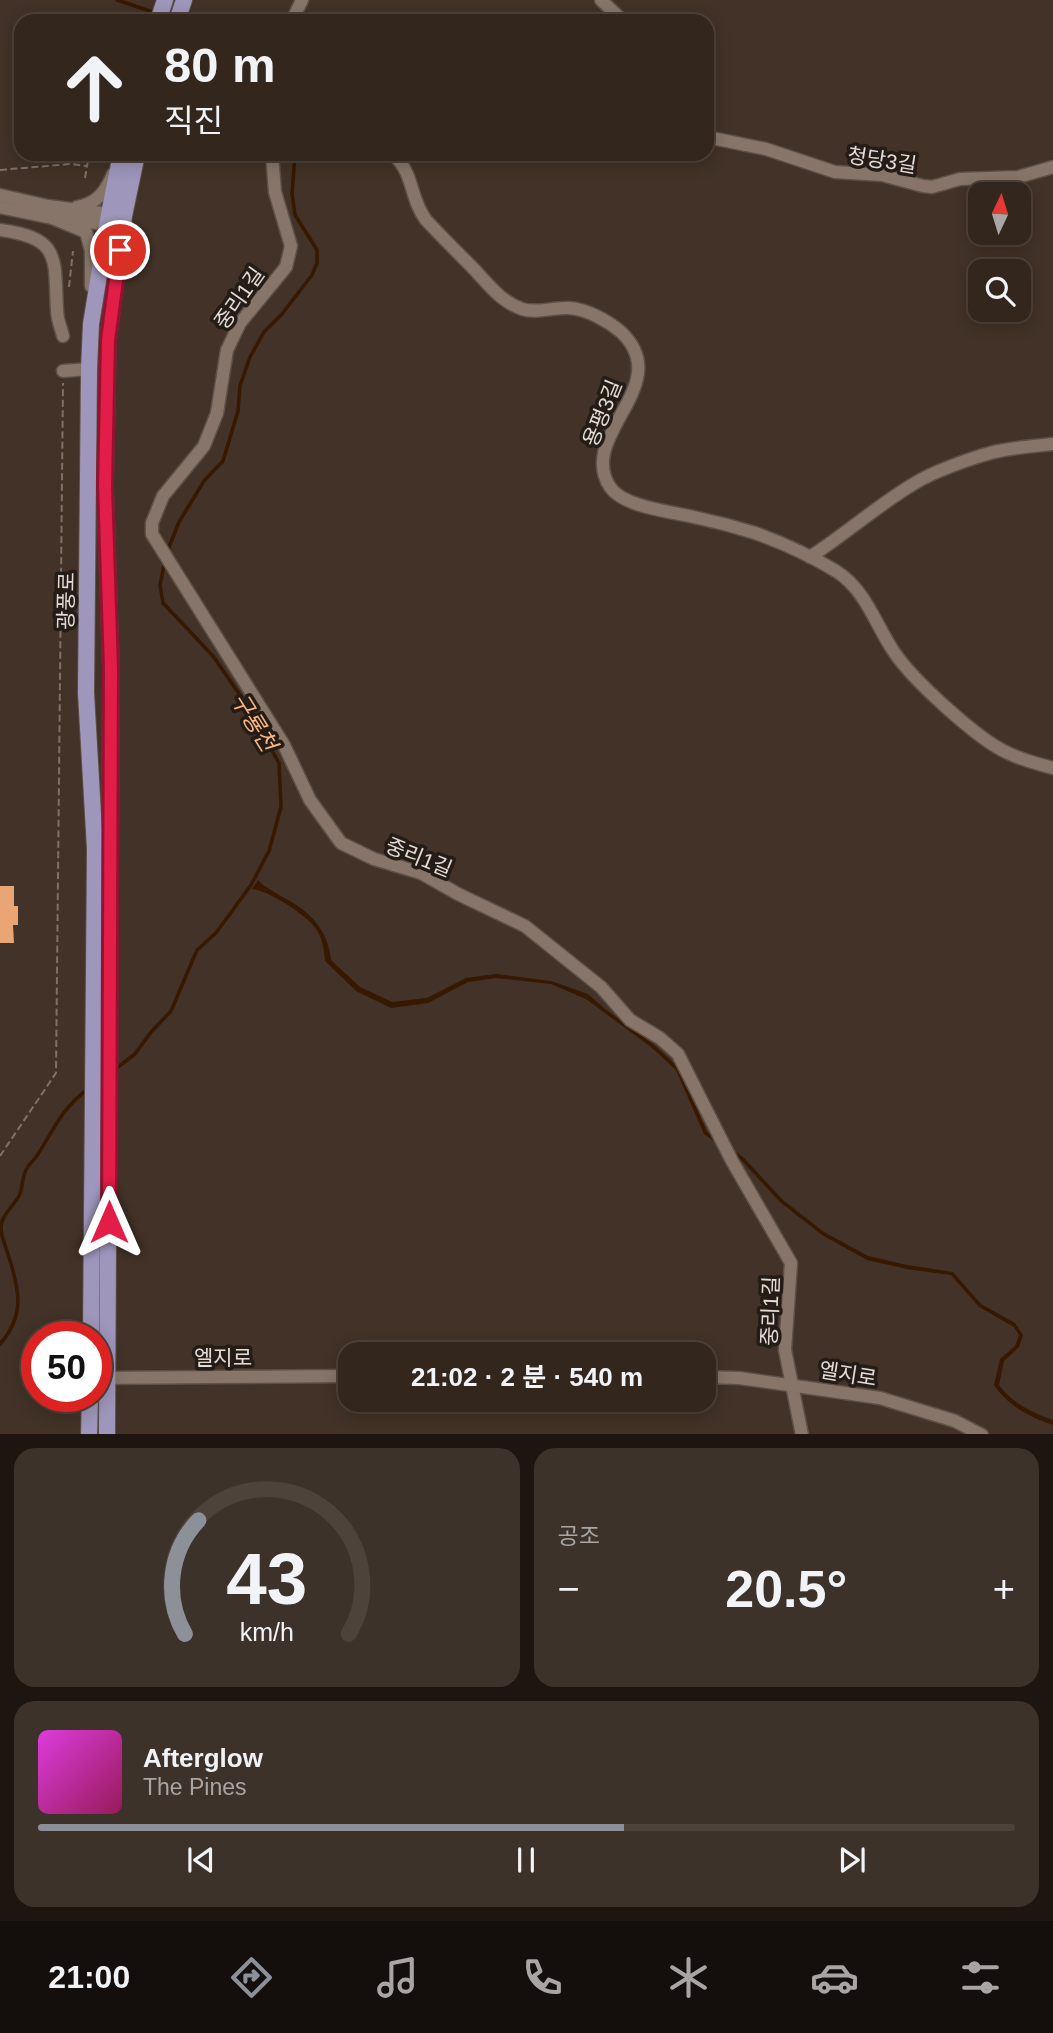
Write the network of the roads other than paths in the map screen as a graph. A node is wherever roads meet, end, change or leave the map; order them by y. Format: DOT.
graph roads {
  1 [pos="601,0"];
  2 [pos="616,14"];
  3 [pos="714,138"];
  4 [pos="118,161"];
  5 [pos="120,161"];
  6 [pos="135,161"];
  7 [pos="273,161"];
  8 [pos="400,161"];
  9 [pos="1053,167"];
  10 [pos="0,195"];
  11 [pos="0,206"];
  12 [pos="50,212"];
  13 [pos="116,220"];
  14 [pos="0,230"];
  15 [pos="91,324"];
  16 [pos="64,336"];
  17 [pos="89,369"];
  18 [pos="63,371"];
  19 [pos="1053,444"];
  20 [pos="810,557"];
  21 [pos="1053,768"];
  22 [pos="91,1321"];
  23 [pos="103,1321"];
  24 [pos="338,1376"];
  25 [pos="112,1377"];
  26 [pos="716,1377"];
  27 [pos="793,1385"];
  28 [pos="90,1412"];
  29 [pos="105,1412"];
  30 [pos="89,1434"];
  31 [pos="107,1434"];
  32 [pos="802,1434"];
  33 [pos="982,1434"];
  1 -- 2 [label="street"];
  3 -- 9 [label="street, 청당3길"];
  4 -- 12 [label="street"];
  5 -- 13 [label="main road, 광풍로"];
  6 -- 13 [label="main road, 광풍로"];
  7 -- 27 [label="street, 중리1길"];
  8 -- 20 [label="street, 용평3길"];
  10 -- 12 [label="street"];
  11 -- 12 [label="street"];
  12 -- 13 [label="street"];
  12 -- 15 [label="street"];
  13 -- 15 [label="main road, 광풍로"];
  13 -- 23 [label="main road, 광풍로"];
  14 -- 16 [label="street"];
  15 -- 17 [label="main road, 광풍로"];
  17 -- 18 [label="street"];
  17 -- 22 [label="main road, 광풍로"];
  19 -- 20 [label="street"];
  20 -- 21 [label="street, 용평3길"];
  24 -- 25 [label="street, 엘지로"];
  26 -- 27 [label="street, 엘지로"];
  27 -- 32 [label="street, 중리1길"];
  27 -- 33 [label="street, 엘지로"];
  28 -- 30 [label="main road"];
  29 -- 31 [label="main road"];
}
